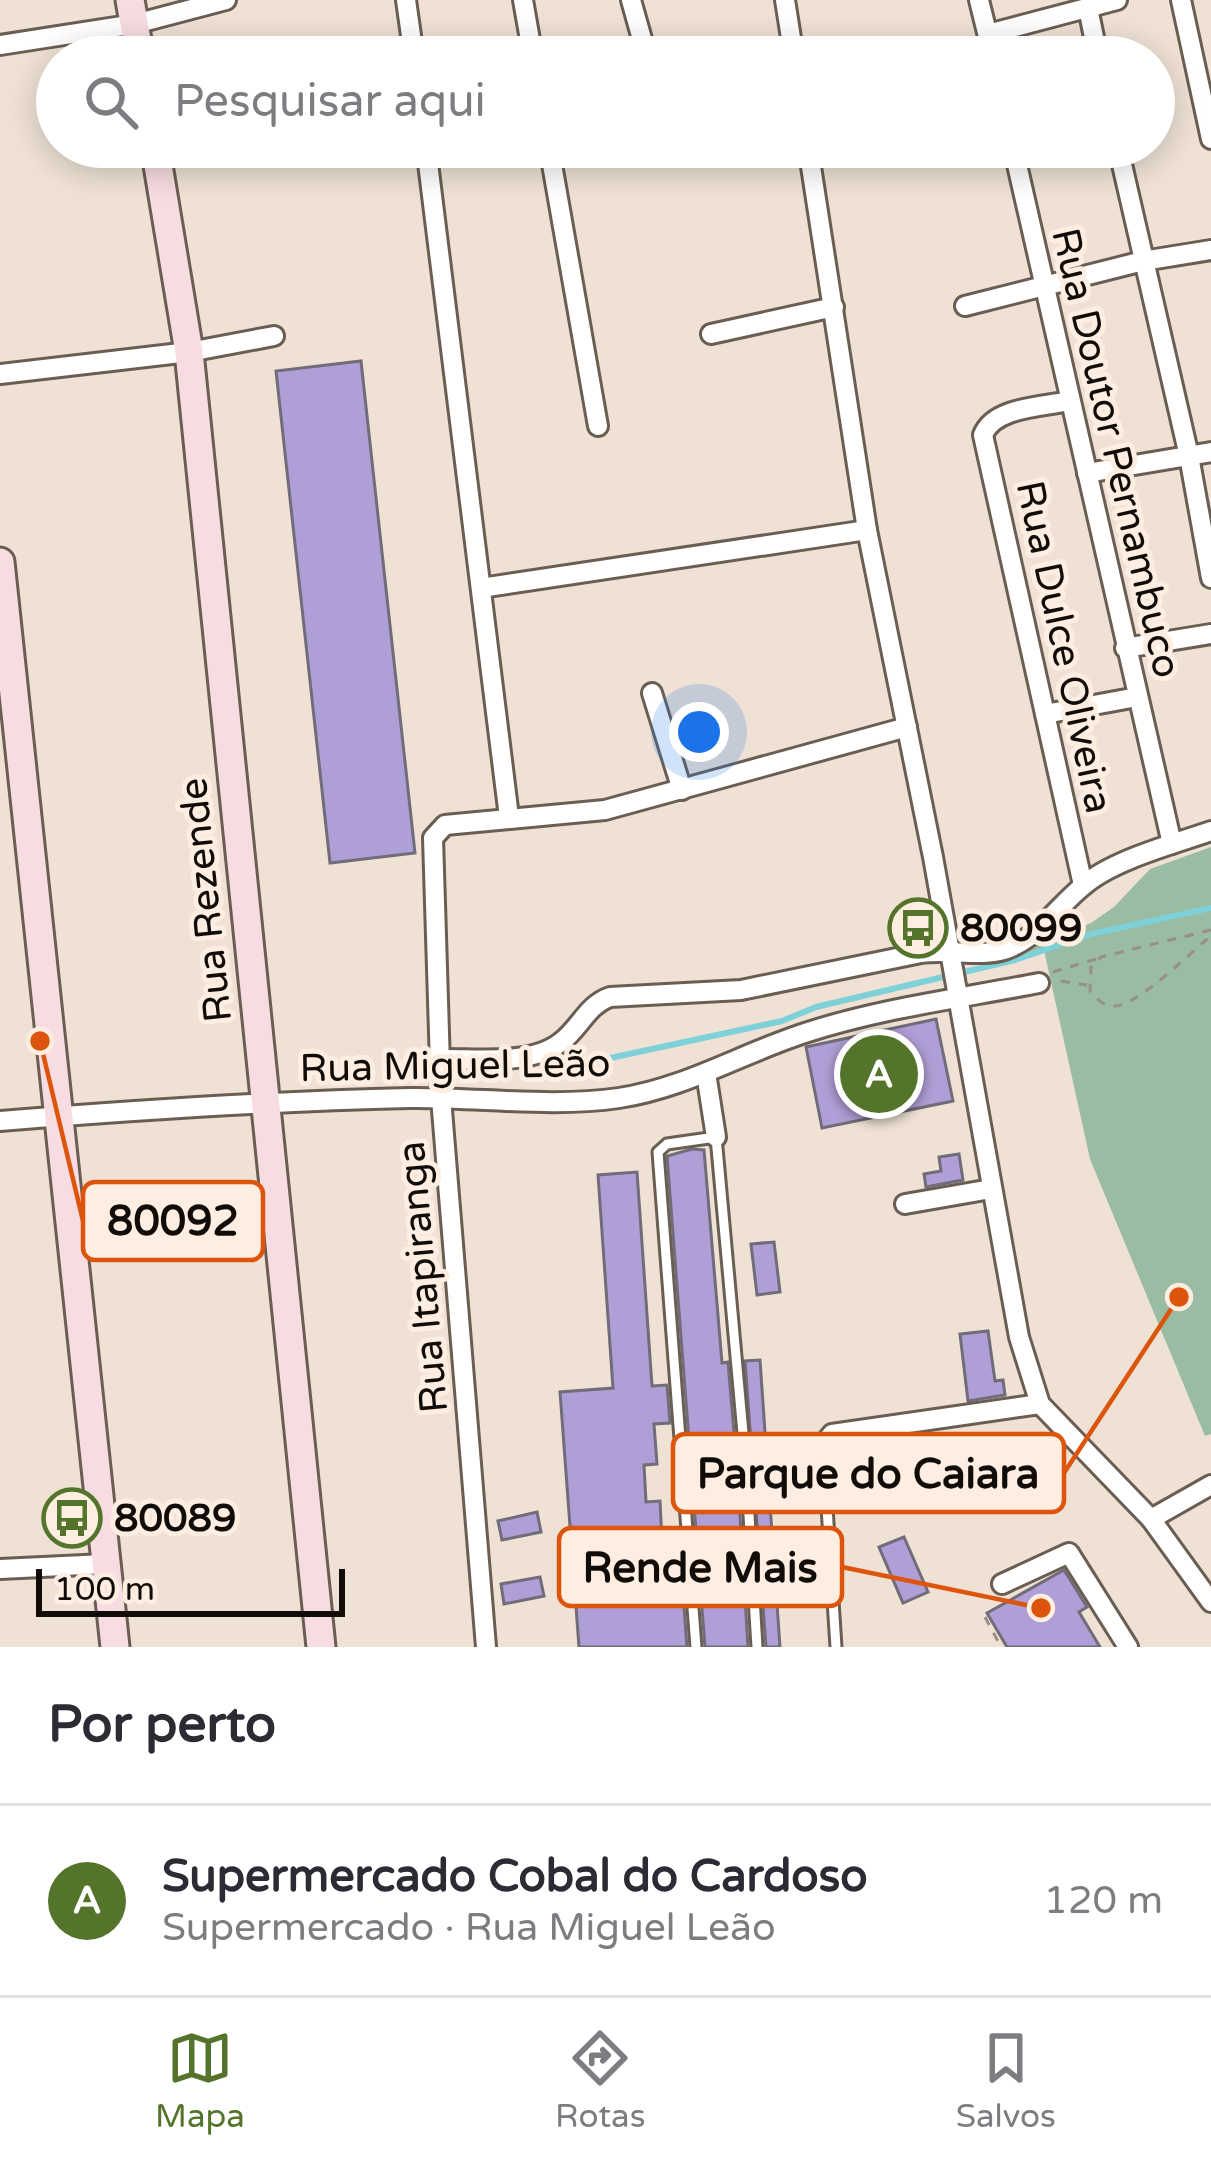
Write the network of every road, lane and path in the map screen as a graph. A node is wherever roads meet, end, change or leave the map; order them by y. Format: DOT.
graph roads {
  1 [pos="226,0"];
  2 [pos="406,0"];
  3 [pos="523,0"];
  4 [pos="631,0"];
  5 [pos="785,0"];
  6 [pos="980,0"];
  7 [pos="1117,0"];
  8 [pos="1181,0"];
  9 [pos="1088,8"];
  10 [pos="133,12"];
  11 [pos="988,34"];
  12 [pos="36,36"];
  13 [pos="36,36"];
  14 [pos="410,36"];
  15 [pos="529,36"];
  16 [pos="641,36"];
  17 [pos="791,36"];
  18 [pos="1094,36"];
  19 [pos="0,45"];
  20 [pos="1211,139"];
  21 [pos="158,168"];
  22 [pos="429,168"];
  23 [pos="553,168"];
  24 [pos="811,168"];
  25 [pos="1018,168"];
  26 [pos="1123,168"];
  27 [pos="1211,250"];
  28 [pos="1143,261"];
  29 [pos="1043,286"];
  30 [pos="965,306"];
  31 [pos="834,307"];
  32 [pos="711,334"];
  33 [pos="274,336"];
  34 [pos="189,352"];
  35 [pos="0,374"];
  36 [pos="1069,401"];
  37 [pos="598,426"];
  38 [pos="1211,452"];
  39 [pos="1189,456"];
  40 [pos="1087,473"];
  41 [pos="867,530"];
  42 [pos="0,562"];
  43 [pos="1211,578"];
  44 [pos="481,588"];
  45 [pos="1211,634"];
  46 [pos="1125,648"];
  47 [pos="652,693"];
  48 [pos="1137,697"];
  49 [pos="1045,714"];
  50 [pos="907,727"];
  51 [pos="682,790"];
  52 [pos="508,817"];
  53 [pos="1211,831"];
  54 [pos="1172,844"];
  55 [pos="1083,885"];
  56 [pos="1211,933"];
  57 [pos="949,952"];
  58 [pos="1101,957"];
  59 [pos="1039,983"];
  60 [pos="1089,986"];
  61 [pos="955,994"];
  62 [pos="440,1059"];
  63 [pos="706,1073"];
  64 [pos="441,1098"];
  65 [pos="266,1103"];
  66 [pos="58,1117"];
  67 [pos="0,1121"];
  68 [pos="716,1137"];
  69 [pos="991,1189"];
  70 [pos="905,1204"];
  71 [pos="1040,1405"];
  72 [pos="823,1445"];
  73 [pos="1211,1485"];
  74 [pos="1151,1519"];
  75 [pos="105,1564"];
  76 [pos="0,1569"];
  77 [pos="1002,1584"];
  78 [pos="1211,1603"];
  79 [pos="985,1617"];
  80 [pos="115,1647"];
  81 [pos="321,1647"];
  82 [pos="486,1647"];
  83 [pos="696,1647"];
  84 [pos="757,1647"];
  85 [pos="836,1647"];
  86 [pos="1001,1647"];
  87 [pos="1128,1647"];
  1 -- 10 [label="street"];
  2 -- 14 [label="street"];
  3 -- 15 [label="street"];
  4 -- 16 [label="street"];
  5 -- 17 [label="street"];
  6 -- 11 [label="street"];
  7 -- 9 [label="street"];
  8 -- 20 [label="street"];
  9 -- 11 [label="street"];
  9 -- 18 [label="street"];
  10 -- 13 [label="street"];
  12 -- 19 [label="street"];
  21 -- 34 [label="street, Rua Rezende"];
  22 -- 44 [label="street"];
  23 -- 37 [label="street"];
  24 -- 31 [label="street"];
  25 -- 29 [label="street, Rua Doutor Pernambuco"];
  26 -- 28 [label="street"];
  27 -- 28 [label="street"];
  28 -- 29 [label="street"];
  28 -- 39 [label="street"];
  29 -- 30 [label="street"];
  29 -- 36 [label="street, Rua Doutor Pernambuco"];
  31 -- 32 [label="street"];
  31 -- 41 [label="street"];
  33 -- 34 [label="street"];
  34 -- 35 [label="street"];
  34 -- 65 [label="street, Rua Rezende"];
  36 -- 40 [label="street, Rua Doutor Pernambuco"];
  36 -- 49 [label="street, Rua Dulce Oliveira"];
  38 -- 39 [label="street"];
  39 -- 40 [label="street"];
  39 -- 43 [label="street"];
  40 -- 46 [label="street, Rua Doutor Pernambuco"];
  41 -- 44 [label="street"];
  41 -- 50 [label="street"];
  42 -- 66 [label="street"];
  44 -- 52 [label="street"];
  45 -- 46 [label="street"];
  46 -- 48 [label="street, Rua Doutor Pernambuco"];
  47 -- 51 [label="street"];
  48 -- 49 [label="street"];
  48 -- 54 [label="street, Rua Doutor Pernambuco"];
  49 -- 55 [label="street, Rua Dulce Oliveira"];
  50 -- 51 [label="street"];
  50 -- 57 [label="street"];
  51 -- 52 [label="street"];
  52 -- 62 [label="street, Rua Itapiranga"];
  53 -- 54 [label="street"];
  54 -- 55 [label="street"];
  55 -- 57 [label="street"];
  56 -- 58 [label="path"];
  56 -- 60 [label="path"];
  57 -- 61 [label="street"];
  57 -- 62 [label="street"];
  58 -- 60 [label="path"];
  58 -- 60 [label="path"];
  59 -- 61 [label="street, Rua Miguel Leão"];
  61 -- 63 [label="street, Rua Miguel Leão"];
  61 -- 69 [label="street"];
  62 -- 64 [label="street, Rua Itapiranga"];
  63 -- 64 [label="street, Rua Miguel Leão"];
  63 -- 68 [label="street"];
  64 -- 65 [label="street, Rua Miguel Leão"];
  64 -- 82 [label="street, Rua Itapiranga"];
  65 -- 66 [label="street, Rua Miguel Leão"];
  65 -- 81 [label="street, Rua Rezende"];
  66 -- 67 [label="street, Rua Miguel Leão"];
  66 -- 75 [label="street"];
  68 -- 83 [label="lane"];
  68 -- 84 [label="lane"];
  69 -- 70 [label="street"];
  69 -- 71 [label="street"];
  71 -- 72 [label="street"];
  71 -- 74 [label="street"];
  72 -- 85 [label="lane"];
  73 -- 74 [label="street"];
  74 -- 78 [label="street"];
  75 -- 76 [label="street"];
  75 -- 80 [label="street"];
  77 -- 87 [label="street"];
  79 -- 86 [label="path"];
}
